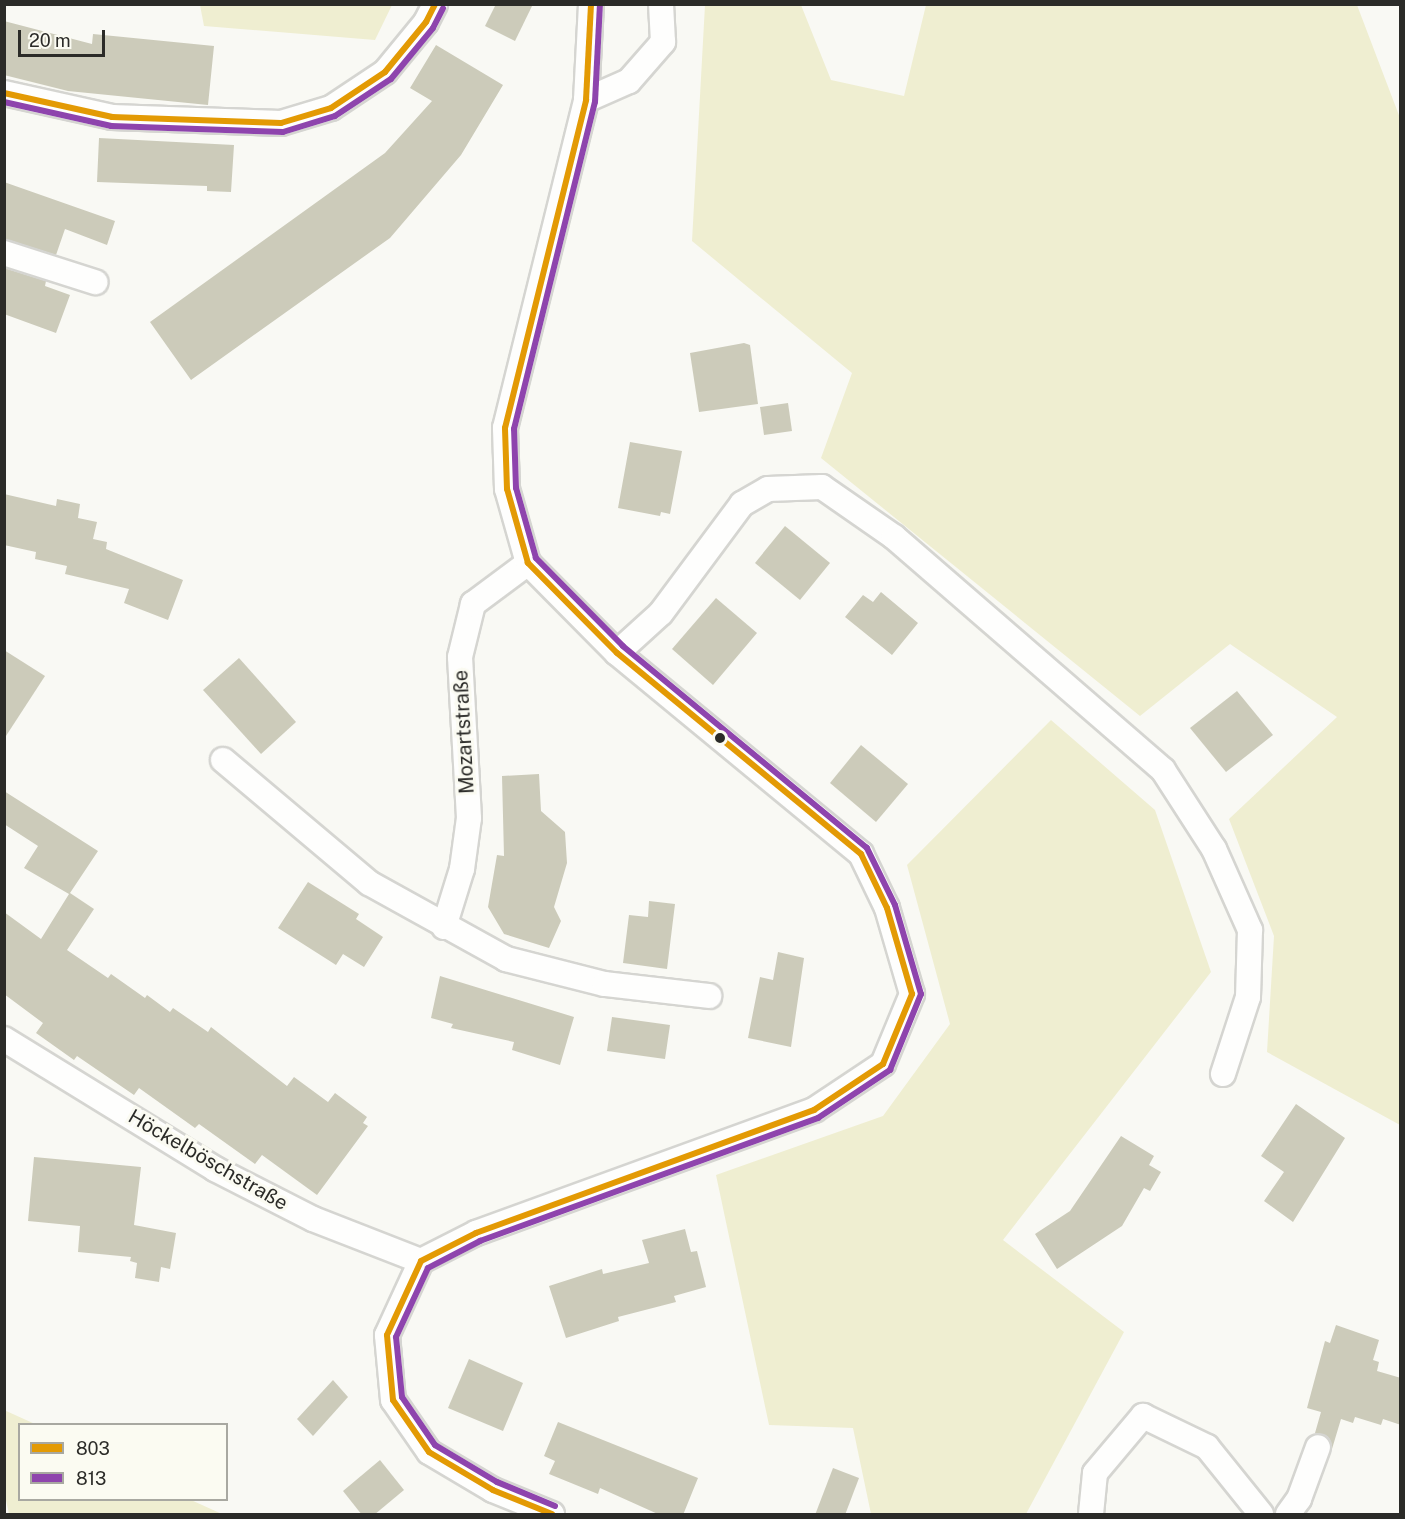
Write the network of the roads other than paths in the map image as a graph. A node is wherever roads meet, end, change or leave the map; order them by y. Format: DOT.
graph roads {
  1 [pos="435,4"];
  2 [pos="591,4"];
  3 [pos="661,4"];
  4 [pos="4,93"];
  5 [pos="586,100"];
  6 [pos="4,253"];
  7 [pos="94,282"];
  8 [pos="528,563"];
  9 [pos="616,652"];
  10 [pos="223,760"];
  11 [pos="444,927"];
  12 [pos="709,996"];
  13 [pos="4,1039"];
  14 [pos="1223,1074"];
  15 [pos="421,1261"];
  16 [pos="1318,1447"];
  17 [pos="552,1515"];
  18 [pos="1091,1515"];
  19 [pos="1261,1515"];
  20 [pos="1288,1515"];
  1 -- 4 [label="street"];
  2 -- 5 [label="street"];
  3 -- 5 [label="street"];
  5 -- 8 [label="street"];
  6 -- 7 [label="street"];
  8 -- 9 [label="street"];
  8 -- 11 [label="street, Mozartstraße"];
  9 -- 14 [label="street"];
  9 -- 15 [label="street"];
  10 -- 11 [label="street"];
  11 -- 12 [label="street"];
  13 -- 15 [label="street, Höckelböschstraße"];
  15 -- 17 [label="street"];
  16 -- 20 [label="street"];
  18 -- 19 [label="street"];
}
